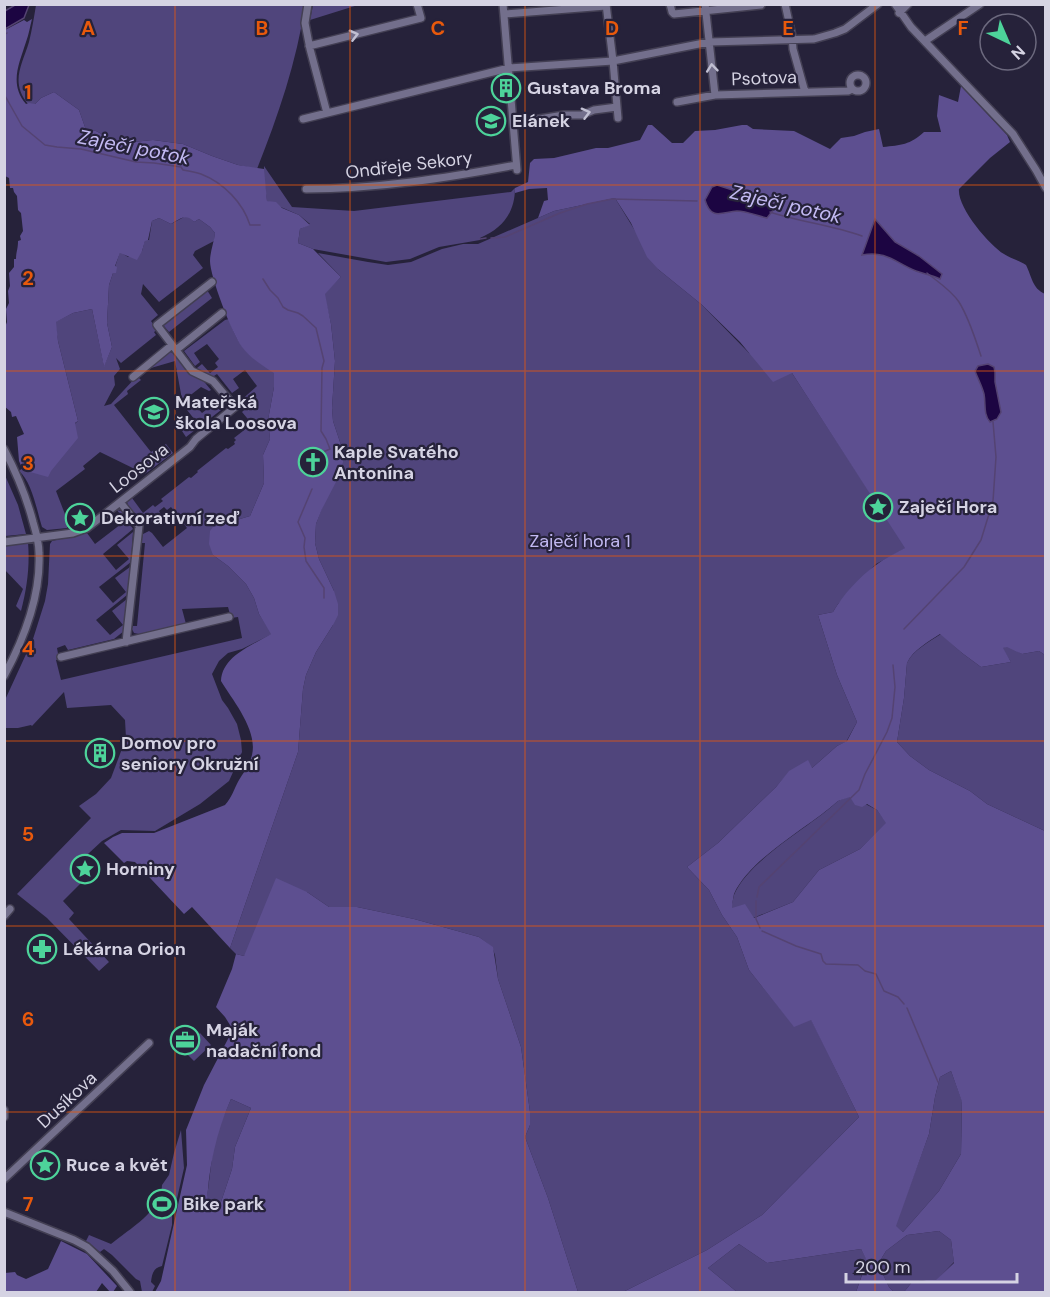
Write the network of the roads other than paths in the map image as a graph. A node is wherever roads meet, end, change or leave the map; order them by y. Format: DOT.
graph roads {
  1 [pos="308,4"];
  2 [pos="417,4"];
  3 [pos="503,4"];
  4 [pos="670,4"];
  5 [pos="785,4"];
  6 [pos="878,4"];
  7 [pos="895,4"];
  8 [pos="908,4"];
  9 [pos="980,4"];
  10 [pos="606,5"];
  11 [pos="761,5"];
  12 [pos="706,8"];
  13 [pos="899,13"];
  14 [pos="504,14"];
  15 [pos="793,40"];
  16 [pos="925,41"];
  17 [pos="709,42"];
  18 [pos="309,46"];
  19 [pos="613,61"];
  20 [pos="509,68"];
  21 [pos="852,89"];
  22 [pos="805,92"];
  23 [pos="715,95"];
  24 [pos="677,102"];
  25 [pos="617,106"];
  26 [pos="327,113"];
  27 [pos="303,118"];
  28 [pos="618,118"];
  29 [pos="513,120"];
  30 [pos="1046,188"];
  31 [pos="306,189"];
  32 [pos="212,282"];
  33 [pos="222,314"];
  34 [pos="174,348"];
  35 [pos="133,377"];
  36 [pos="4,449"];
  37 [pos="120,502"];
  38 [pos="37,538"];
  39 [pos="4,542"];
  40 [pos="229,617"];
  41 [pos="126,642"];
  42 [pos="62,657"];
  43 [pos="4,676"];
  44 [pos="10,909"];
  45 [pos="4,916"];
  46 [pos="149,1043"];
  47 [pos="4,1110"];
  48 [pos="4,1117"];
  49 [pos="4,1179"];
  50 [pos="4,1212"];
  51 [pos="130,1293"];
  1 -- 18 [label="street"];
  18 -- 2 [label="street, one-way"];
  3 -- 14 [label="street"];
  4 -- 12 [label="street"];
  5 -- 15 [label="street"];
  6 -- 15 [label="street"];
  7 -- 13 [label="street"];
  8 -- 13 [label="street"];
  9 -- 16 [label="street"];
  10 -- 14 [label="street"];
  10 -- 19 [label="street"];
  11 -- 12 [label="street"];
  12 -- 17 [label="street"];
  13 -- 16 [label="street"];
  14 -- 20 [label="street"];
  15 -- 17 [label="street"];
  15 -- 22 [label="street"];
  16 -- 30 [label="street"];
  17 -- 19 [label="street"];
  23 -- 17 [label="street, one-way"];
  18 -- 26 [label="street"];
  19 -- 20 [label="street"];
  19 -- 25 [label="street"];
  20 -- 26 [label="street"];
  20 -- 29 [label="street"];
  21 -- 22 [label="street, Psotova"];
  22 -- 23 [label="street, Psotova"];
  23 -- 24 [label="street, Psotova"];
  25 -- 28 [label="street"];
  29 -- 25 [label="street, one-way"];
  26 -- 27 [label="street"];
  29 -- 31 [label="street, Ondřeje Sekory"];
  32 -- 34 [label="street, Loosova"];
  33 -- 34 [label="street"];
  34 -- 35 [label="street"];
  34 -- 37 [label="street, Loosova"];
  36 -- 38 [label="street"];
  37 -- 38 [label="street, Loosova"];
  37 -- 41 [label="street"];
  38 -- 39 [label="street, Loosova"];
  38 -- 43 [label="street"];
  40 -- 41 [label="street"];
  41 -- 42 [label="street"];
  44 -- 45 [label="street"];
  46 -- 49 [label="street, Dusíkova"];
  47 -- 48 [label="street"];
  50 -- 51 [label="street"];
}
